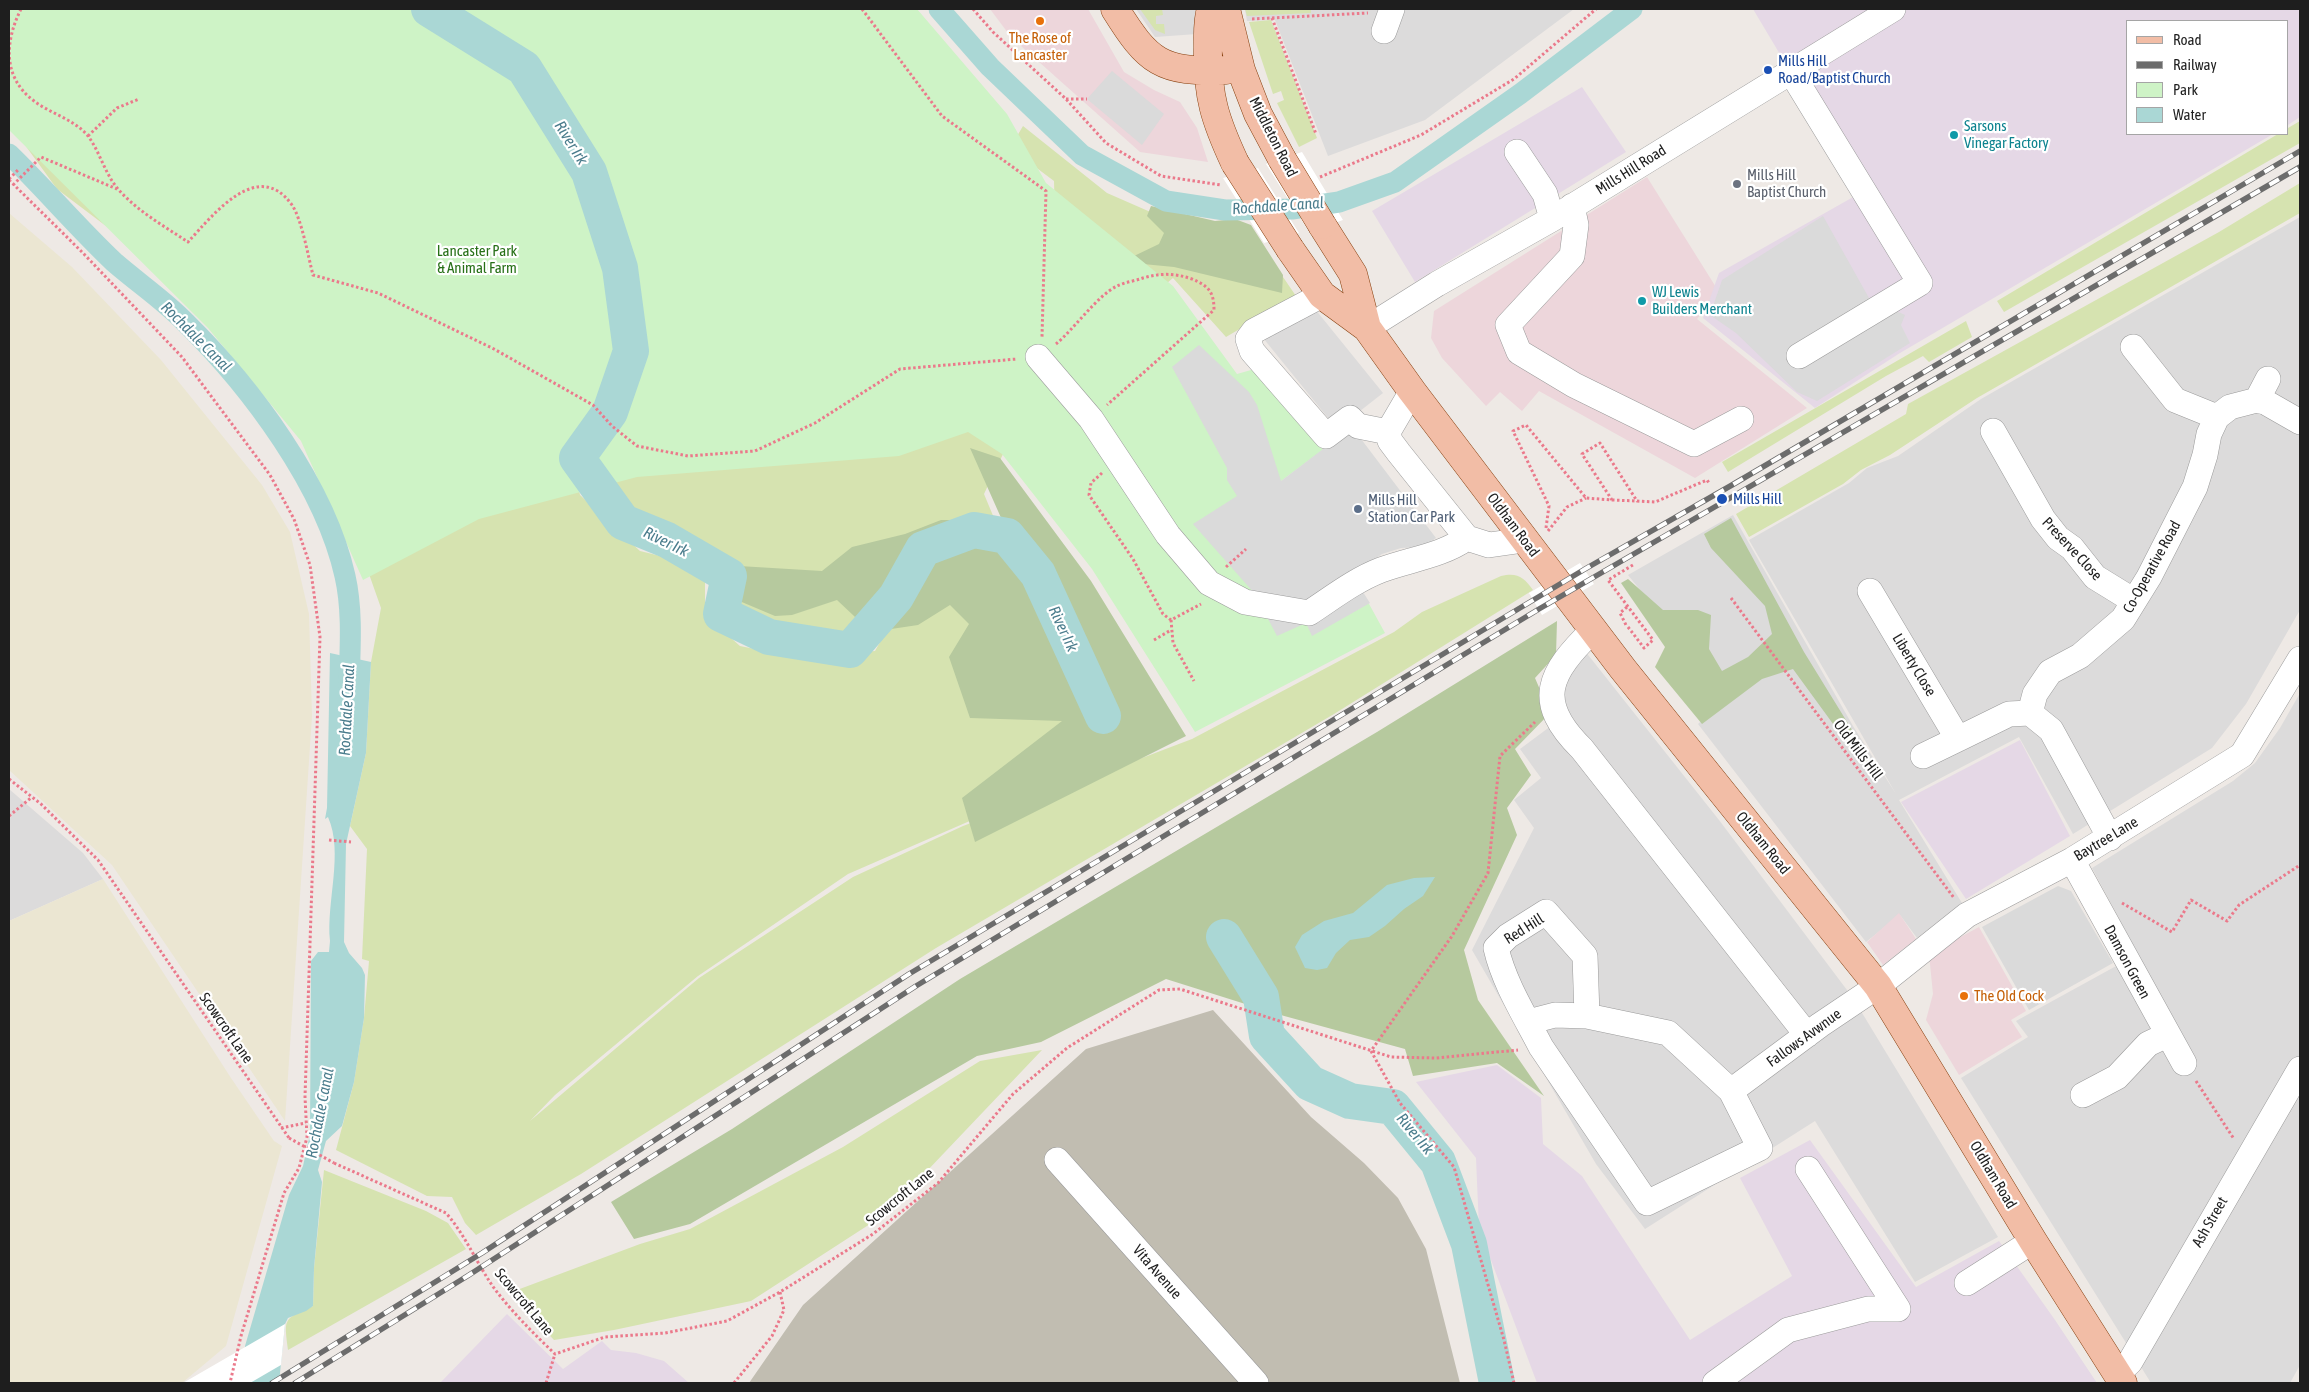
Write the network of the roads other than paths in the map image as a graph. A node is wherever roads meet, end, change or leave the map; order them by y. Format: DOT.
graph roads {
  1 [pos="1115,9"];
  2 [pos="1211,9"];
  3 [pos="1882,12"];
  4 [pos="1235,14"];
  5 [pos="1241,70"];
  6 [pos="1208,71"];
  7 [pos="1791,72"];
  8 [pos="1517,152"];
  9 [pos="1562,213"];
  10 [pos="1322,296"];
  11 [pos="1367,328"];
  12 [pos="2133,347"];
  13 [pos="1799,356"];
  14 [pos="1038,357"];
  15 [pos="1412,391"];
  16 [pos="2218,417"];
  17 [pos="1741,419"];
  18 [pos="2300,422"];
  19 [pos="1993,431"];
  20 [pos="1388,432"];
  21 [pos="1539,533"];
  22 [pos="1467,538"];
  23 [pos="1870,591"];
  24 [pos="2134,601"];
  25 [pos="1593,630"];
  26 [pos="2300,659"];
  27 [pos="2030,713"];
  28 [pos="1958,739"];
  29 [pos="1923,756"];
  30 [pos="2110,838"];
  31 [pos="2072,860"];
  32 [pos="1878,986"];
  33 [pos="1587,1016"];
  34 [pos="1528,1022"];
  35 [pos="1807,1034"];
  36 [pos="2167,1035"];
  37 [pos="2184,1063"];
  38 [pos="2300,1069"];
  39 [pos="1731,1092"];
  40 [pos="2083,1095"];
  41 [pos="1057,1160"];
  42 [pos="1808,1169"];
  43 [pos="2033,1241"];
  44 [pos="1968,1283"];
  45 [pos="2120,1379"];
  46 [pos="1256,1383"];
  47 [pos="1716,1383"];
  1 -- 6 [label="main road"];
  2 -- 6 [label="main road"];
  3 -- 7 [label="street, Mills Hill Road"];
  4 -- 5 [label="main road, Middleton Road"];
  5 -- 6 [label="main road"];
  5 -- 11 [label="main road, Middleton Road, bridge"];
  6 -- 10 [label="main road, bridge"];
  7 -- 9 [label="street, Mills Hill Road"];
  7 -- 13 [label="street"];
  8 -- 9 [label="street"];
  9 -- 11 [label="street, Mills Hill Road"];
  9 -- 17 [label="street"];
  10 -- 11 [label="main road"];
  10 -- 20 [label="street"];
  11 -- 15 [label="main road, Oldham Road"];
  12 -- 16 [label="street"];
  14 -- 22 [label="street"];
  15 -- 20 [label="street"];
  15 -- 21 [label="main road, Oldham Road"];
  16 -- 18 [label="street"];
  16 -- 24 [label="street, Co-Operative Road"];
  19 -- 24 [label="street, Preserve Close"];
  20 -- 22 [label="street"];
  21 -- 22 [label="street"];
  21 -- 25 [label="main road, Oldham Road"];
  23 -- 28 [label="street, Liberty Close"];
  24 -- 27 [label="street, Co-Operative Road"];
  25 -- 32 [label="main road, Oldham Road"];
  25 -- 35 [label="street"];
  26 -- 30 [label="street, Baytree Lane"];
  27 -- 28 [label="street"];
  27 -- 30 [label="street"];
  28 -- 29 [label="street"];
  30 -- 31 [label="street, Baytree Lane"];
  31 -- 32 [label="street, Baytree Lane"];
  31 -- 36 [label="street, Damson Green"];
  32 -- 35 [label="street, Fallows Avwnue"];
  32 -- 43 [label="main road, Oldham Road"];
  33 -- 34 [label="street"];
  33 -- 34 [label="street, Red Hill"];
  33 -- 39 [label="street"];
  34 -- 39 [label="street"];
  35 -- 39 [label="street, Fallows Avwnue"];
  36 -- 37 [label="street, Damson Green"];
  36 -- 40 [label="street"];
  38 -- 45 [label="street, Ash Street"];
  41 -- 46 [label="street, Vita Avenue"];
  42 -- 47 [label="street"];
  43 -- 44 [label="street"];
  43 -- 45 [label="main road, Oldham Road"];
}
